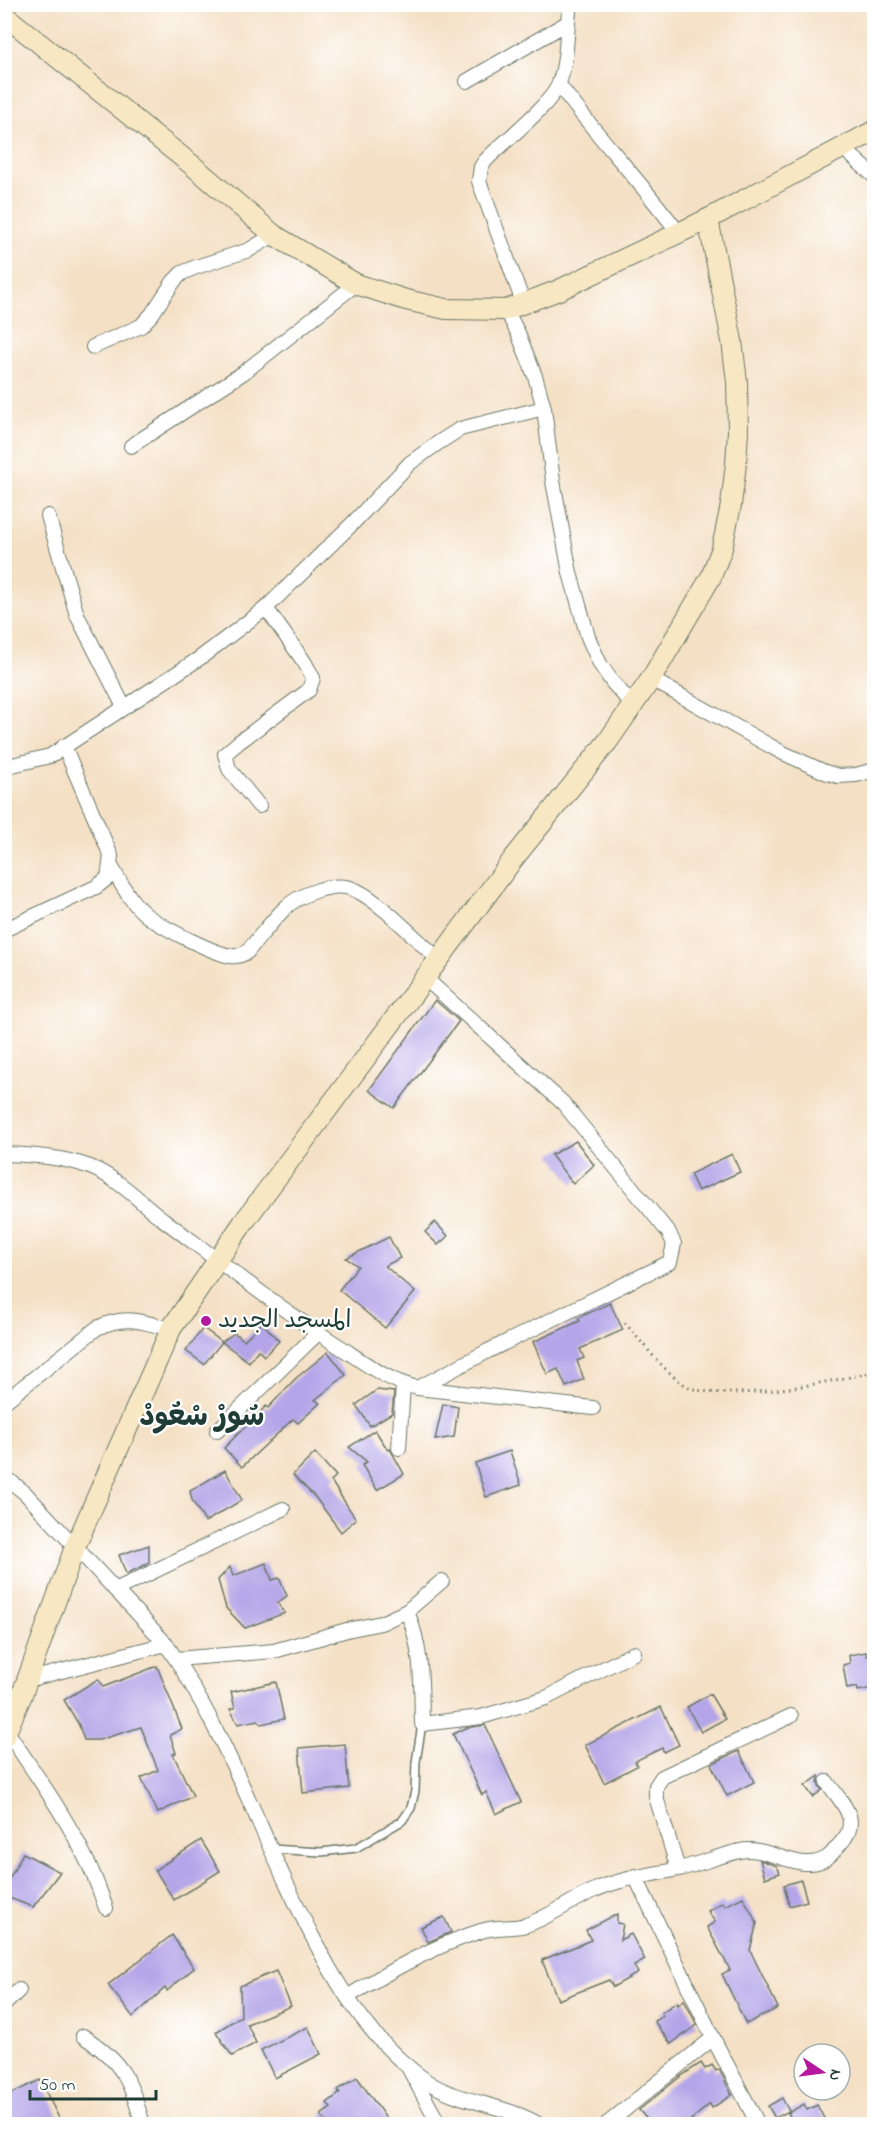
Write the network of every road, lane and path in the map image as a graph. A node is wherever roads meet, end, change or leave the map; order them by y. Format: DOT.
graph roads {
  1 [pos="570,4"];
  2 [pos="4,15"];
  3 [pos="567,23"];
  4 [pos="467,81"];
  5 [pos="559,85"];
  6 [pos="874,131"];
  7 [pos="843,148"];
  8 [pos="874,176"];
  9 [pos="708,219"];
  10 [pos="678,232"];
  11 [pos="274,235"];
  12 [pos="356,284"];
  13 [pos="515,307"];
  14 [pos="93,347"];
  15 [pos="544,408"];
  16 [pos="131,446"];
  17 [pos="48,516"];
  18 [pos="266,608"];
  19 [pos="651,679"];
  20 [pos="633,705"];
  21 [pos="124,707"];
  22 [pos="64,747"];
  23 [pos="4,767"];
  24 [pos="874,770"];
  25 [pos="259,806"];
  26 [pos="111,866"];
  27 [pos="4,930"];
  28 [pos="439,960"];
  29 [pos="425,978"];
  30 [pos="4,1154"];
  31 [pos="217,1260"];
  32 [pos="625,1323"];
  33 [pos="171,1329"];
  34 [pos="318,1333"];
  35 [pos="874,1372"];
  36 [pos="403,1385"];
  37 [pos="418,1388"];
  38 [pos="4,1402"];
  39 [pos="593,1408"];
  40 [pos="217,1431"];
  41 [pos="399,1448"];
  42 [pos="4,1476"];
  43 [pos="284,1509"];
  44 [pos="75,1547"];
  45 [pos="442,1581"];
  46 [pos="116,1590"];
  47 [pos="407,1611"];
  48 [pos="166,1644"];
  49 [pos="634,1653"];
  50 [pos="176,1659"];
  51 [pos="18,1692"];
  52 [pos="791,1716"];
  53 [pos="422,1724"];
  54 [pos="6,1734"];
  55 [pos="827,1782"];
  56 [pos="271,1849"];
  57 [pos="678,1869"];
  58 [pos="635,1876"];
  59 [pos="106,1908"];
  60 [pos="19,1990"];
  61 [pos="347,1997"];
  62 [pos="4,2006"];
  63 [pos="83,2036"];
  64 [pos="713,2038"];
  65 [pos="407,2065"];
  66 [pos="143,2124"];
  67 [pos="439,2124"];
  68 [pos="538,2124"];
  69 [pos="607,2124"];
  70 [pos="758,2124"];
  1 -- 3 [label="street"];
  2 -- 11 [label="street"];
  3 -- 4 [label="street"];
  3 -- 5 [label="street"];
  5 -- 10 [label="street"];
  5 -- 13 [label="street"];
  6 -- 7 [label="street"];
  7 -- 8 [label="street"];
  7 -- 9 [label="street"];
  9 -- 10 [label="street"];
  9 -- 19 [label="street"];
  10 -- 13 [label="street"];
  11 -- 12 [label="street"];
  11 -- 14 [label="street"];
  12 -- 13 [label="street"];
  12 -- 16 [label="street"];
  13 -- 15 [label="street"];
  15 -- 18 [label="street"];
  15 -- 20 [label="street"];
  17 -- 21 [label="street"];
  18 -- 21 [label="street"];
  18 -- 25 [label="street"];
  19 -- 20 [label="street"];
  19 -- 24 [label="street"];
  20 -- 28 [label="street"];
  21 -- 22 [label="street"];
  22 -- 23 [label="street"];
  22 -- 26 [label="street"];
  26 -- 27 [label="street"];
  26 -- 28 [label="street"];
  28 -- 29 [label="street"];
  29 -- 31 [label="street"];
  29 -- 37 [label="street"];
  30 -- 31 [label="street"];
  31 -- 33 [label="street"];
  31 -- 34 [label="street"];
  32 -- 35 [label="path"];
  33 -- 38 [label="street"];
  33 -- 44 [label="street"];
  34 -- 36 [label="street"];
  34 -- 40 [label="street"];
  36 -- 37 [label="street"];
  36 -- 41 [label="street"];
  37 -- 39 [label="street"];
  42 -- 44 [label="street"];
  43 -- 46 [label="street"];
  44 -- 46 [label="street"];
  44 -- 51 [label="street"];
  45 -- 47 [label="street"];
  46 -- 48 [label="street"];
  47 -- 50 [label="street"];
  47 -- 53 [label="street"];
  48 -- 50 [label="street"];
  48 -- 51 [label="street"];
  49 -- 53 [label="street"];
  50 -- 56 [label="street"];
  51 -- 54 [label="street"];
  52 -- 57 [label="street"];
  53 -- 56 [label="lane"];
  54 -- 59 [label="street"];
  55 -- 57 [label="street"];
  56 -- 61 [label="street"];
  57 -- 58 [label="street"];
  58 -- 61 [label="street"];
  58 -- 64 [label="street"];
  60 -- 62 [label="street"];
  61 -- 65 [label="street"];
  63 -- 66 [label="street"];
  64 -- 69 [label="street"];
  64 -- 70 [label="street"];
  65 -- 67 [label="street"];
  65 -- 68 [label="street"];
}
